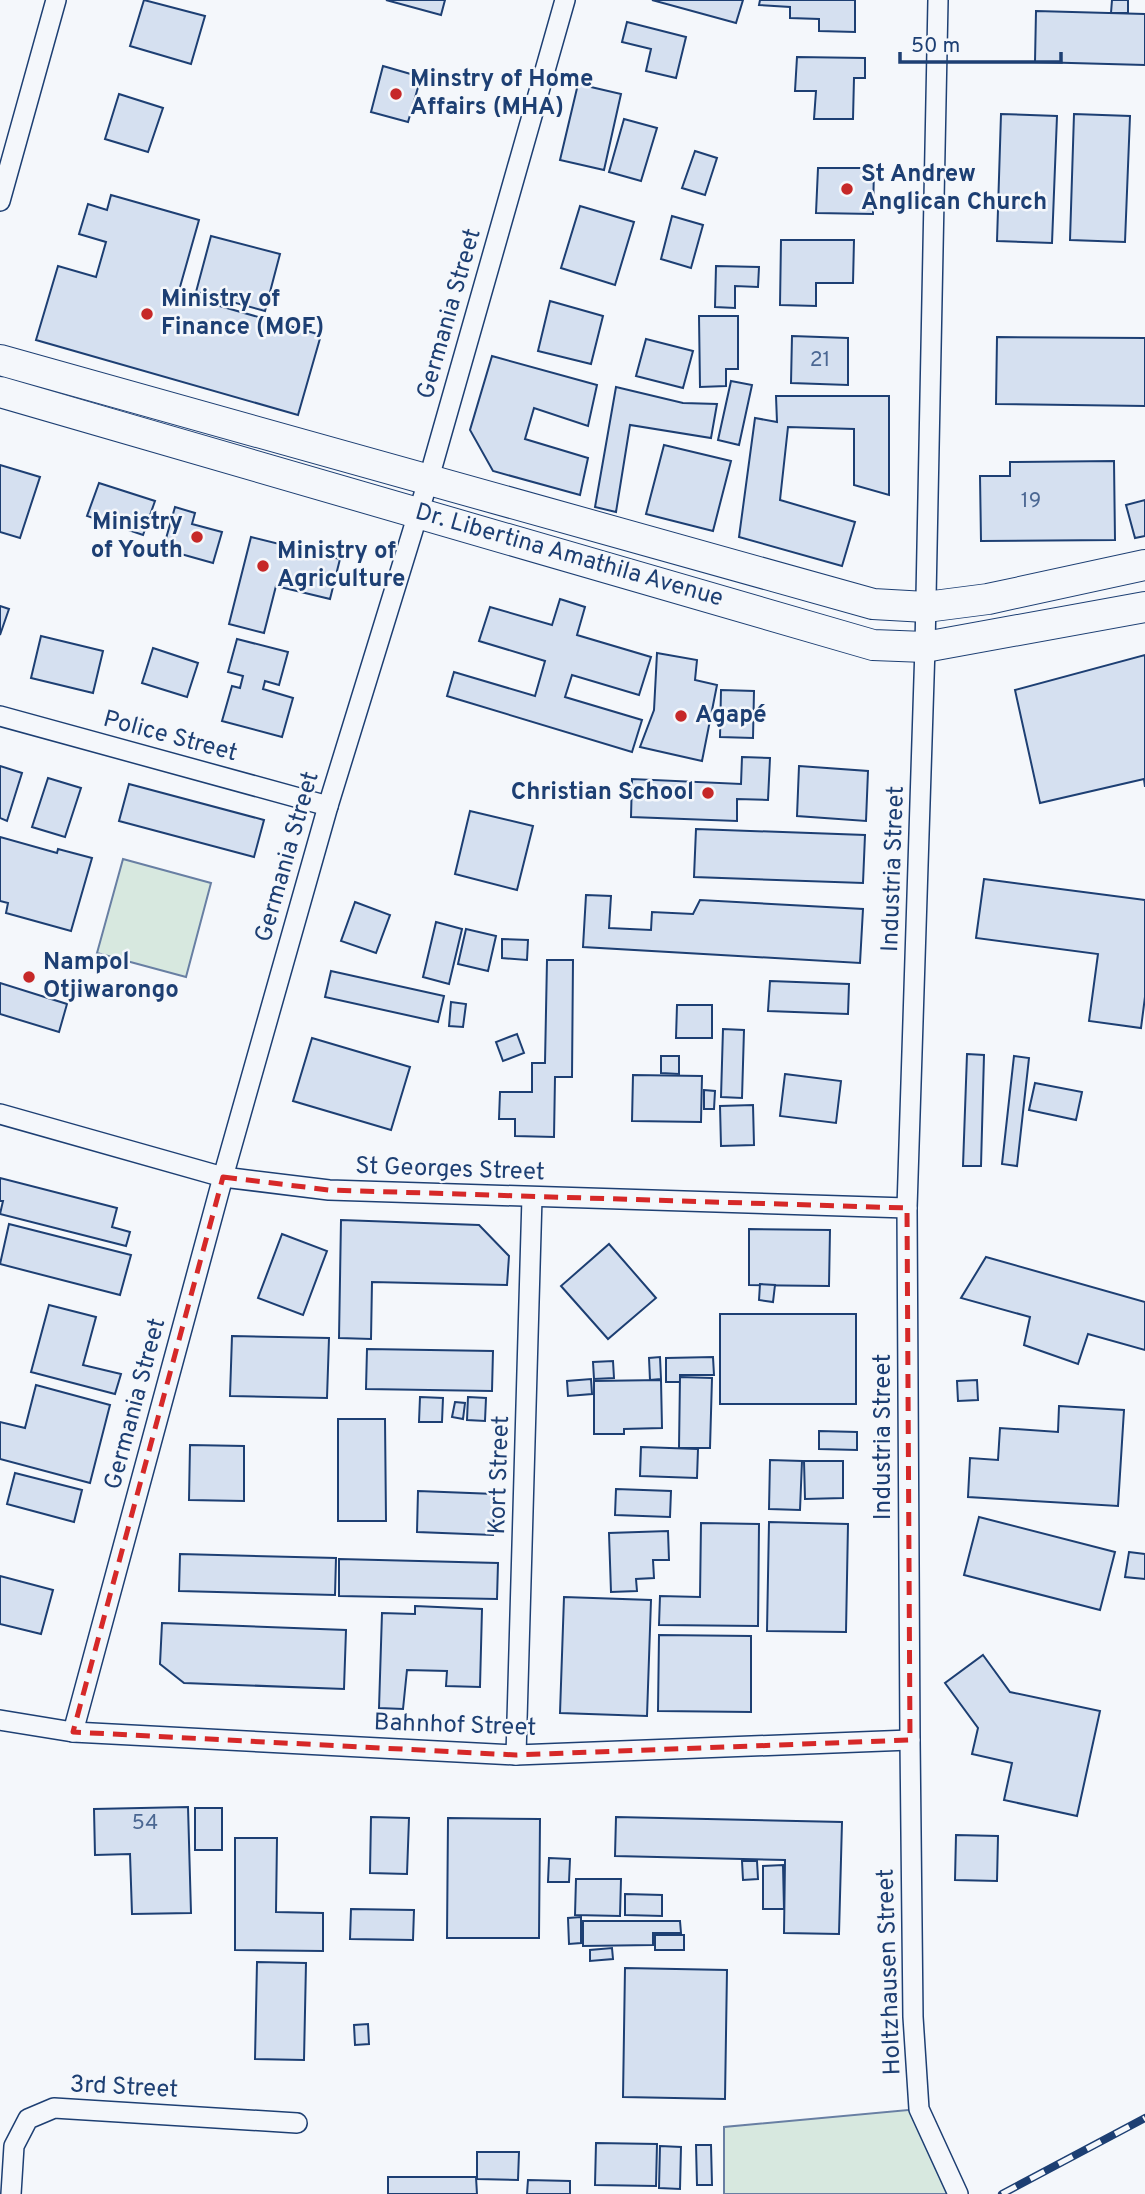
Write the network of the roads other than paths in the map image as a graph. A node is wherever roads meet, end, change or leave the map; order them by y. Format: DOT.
graph roads {
  1 [pos="55,0"];
  2 [pos="565,0"];
  3 [pos="937,0"];
  4 [pos="0,201"];
  5 [pos="0,360"];
  6 [pos="0,391"];
  7 [pos="429,478"];
  8 [pos="418,511"];
  9 [pos="1145,565"];
  10 [pos="926,607"];
  11 [pos="1145,607"];
  12 [pos="925,647"];
  13 [pos="0,716"];
  14 [pos="328,806"];
  15 [pos="0,1114"];
  16 [pos="223,1177"];
  17 [pos="531,1197"];
  18 [pos="907,1209"];
  19 [pos="0,1720"];
  20 [pos="73,1732"];
  21 [pos="910,1740"];
  22 [pos="516,1755"];
  23 [pos="297,2123"];
  24 [pos="10,2194"];
  25 [pos="958,2194"];
  1 -- 4 [label="street"];
  2 -- 7 [label="street, Germania Street"];
  3 -- 10 [label="street, Industria Street"];
  5 -- 7 [label="main road, Dr. Libertina Amathila Avenue"];
  6 -- 8 [label="main road, Dr. Libertina Amathila Avenue"];
  7 -- 8 [label="street, Germania Street"];
  7 -- 10 [label="main road, Dr. Libertina Amathila Avenue"];
  8 -- 12 [label="main road, Dr. Libertina Amathila Avenue"];
  8 -- 14 [label="street, Germania Street"];
  9 -- 10 [label="main road, Dr. Libertina Amathila Avenue"];
  10 -- 12 [label="street, Industria Street"];
  11 -- 12 [label="main road, Dr. Libertina Amathila Avenue"];
  12 -- 18 [label="street, Industria Street"];
  13 -- 14 [label="street, Police Street"];
  14 -- 16 [label="street, Germania Street"];
  15 -- 16 [label="street, St Georges Street"];
  16 -- 17 [label="street, St Georges Street"];
  16 -- 20 [label="street, Germania Street"];
  17 -- 18 [label="street, St Georges Street"];
  17 -- 22 [label="street, Kort Street"];
  18 -- 21 [label="street, Industria Street"];
  19 -- 20 [label="street, Bahnhof Street"];
  20 -- 22 [label="street, Bahnhof Street"];
  21 -- 22 [label="street, Bahnhof Street"];
  21 -- 25 [label="street, Holtzhausen Street"];
  23 -- 24 [label="street, 3rd Street"];
}
